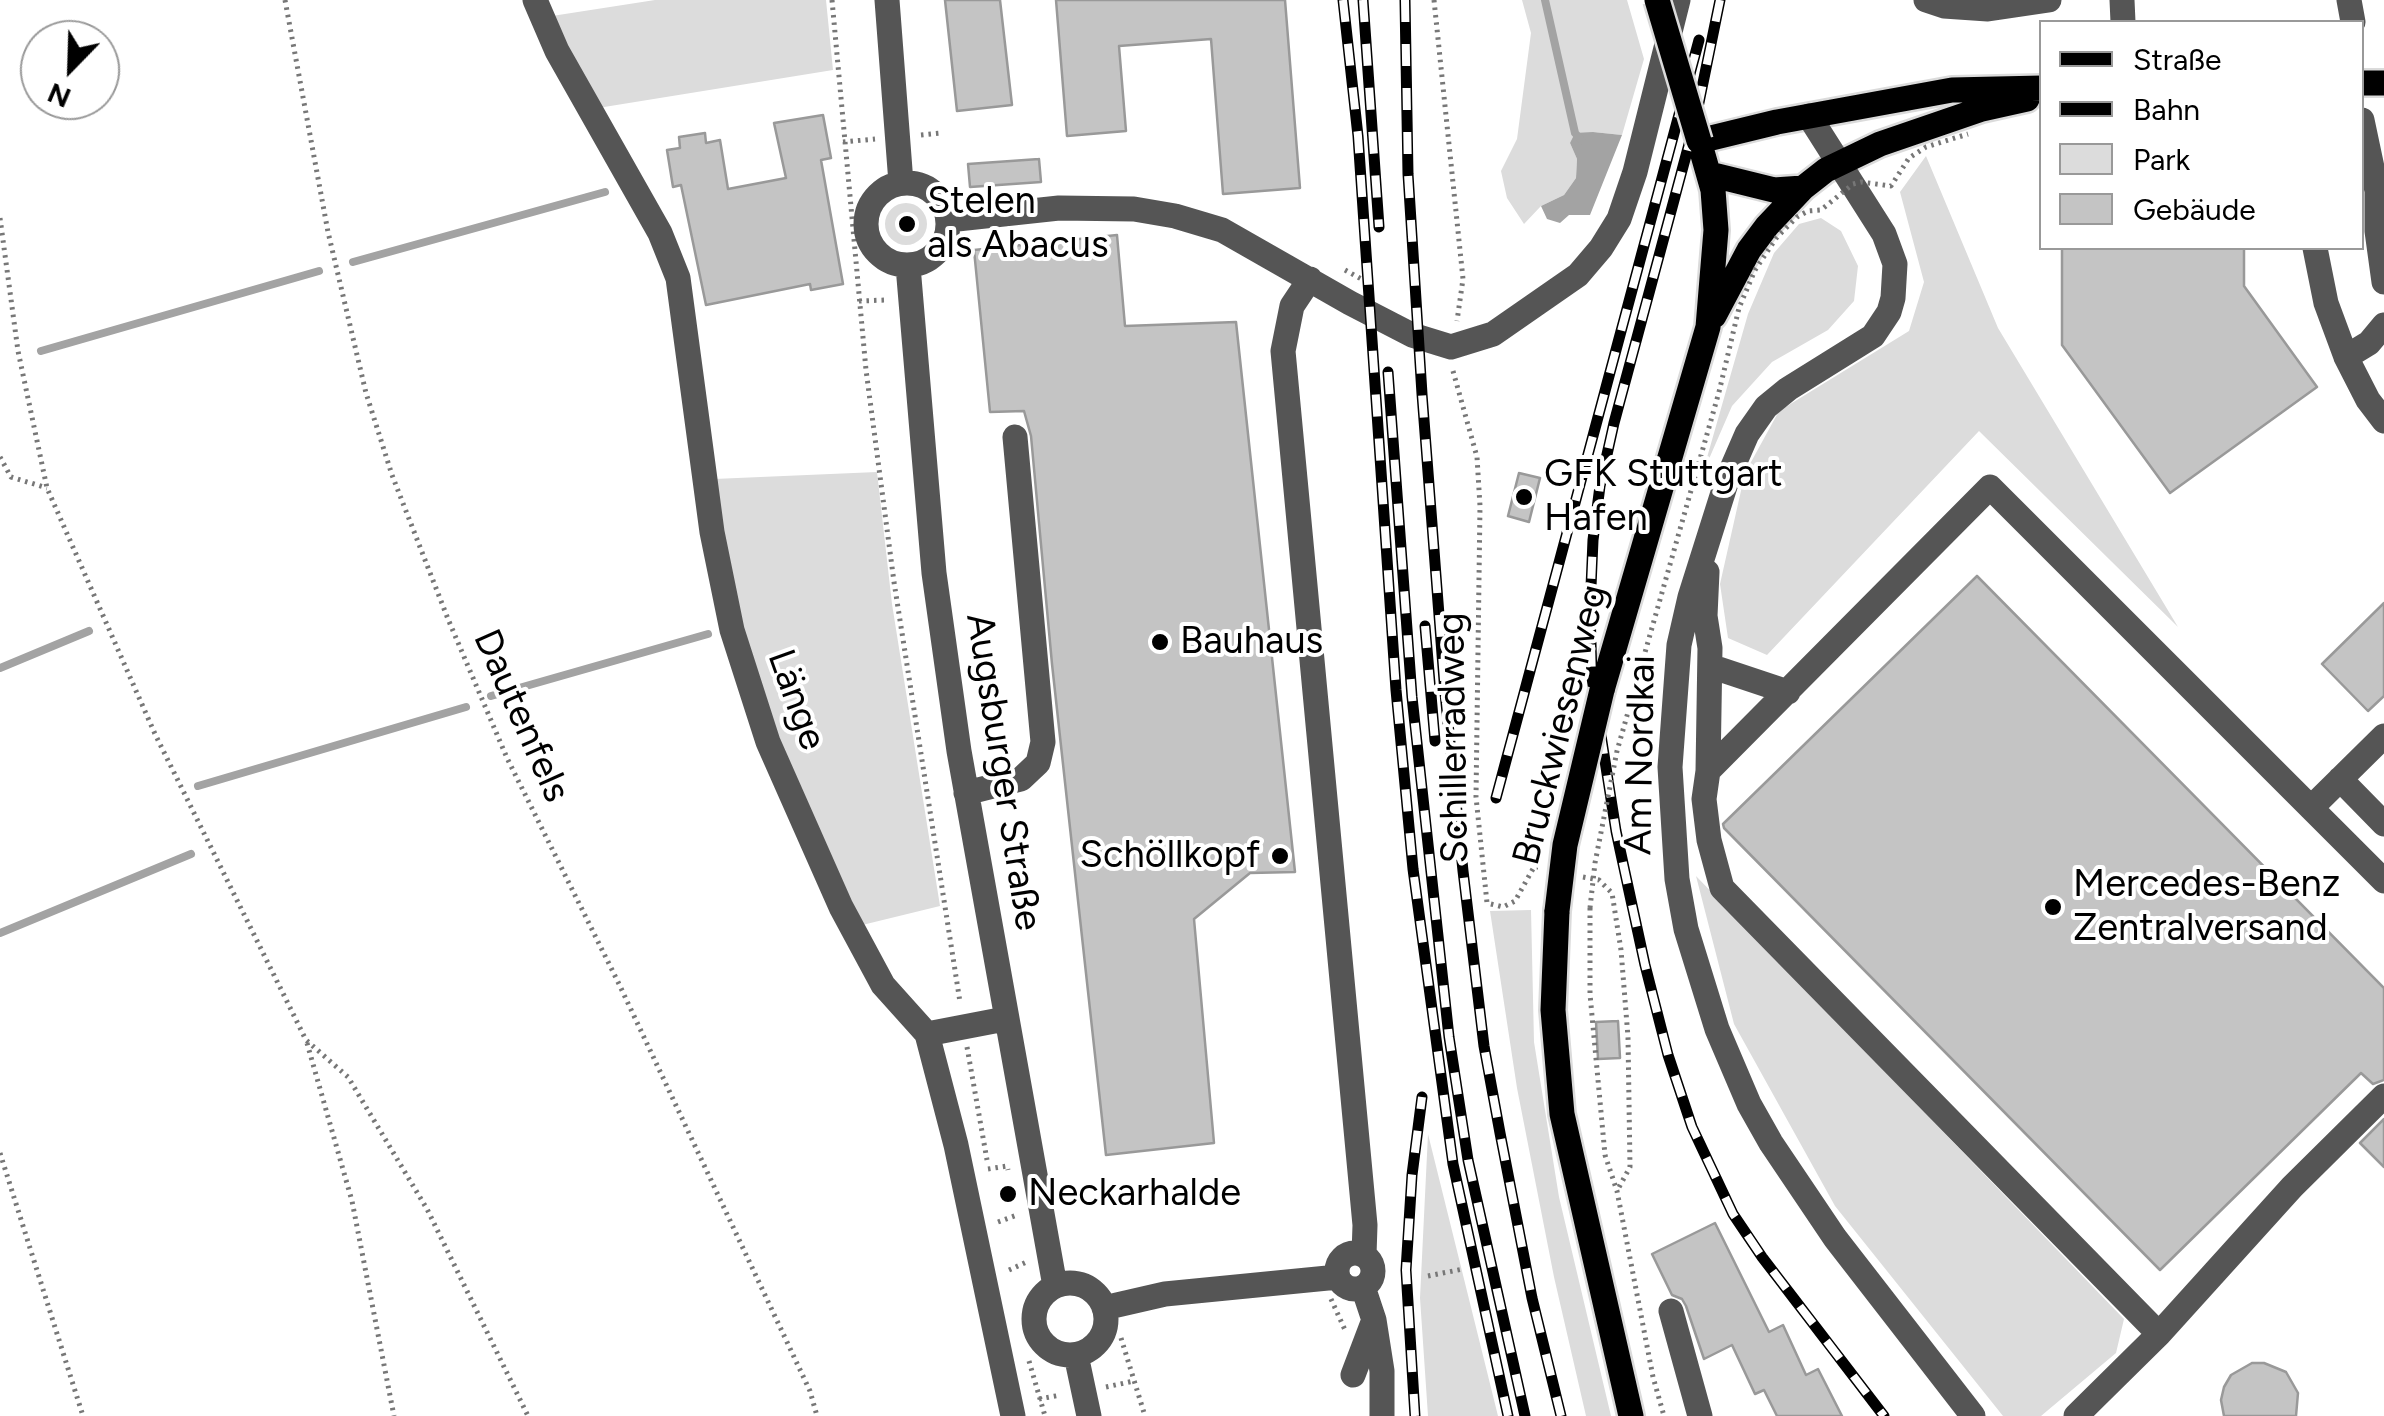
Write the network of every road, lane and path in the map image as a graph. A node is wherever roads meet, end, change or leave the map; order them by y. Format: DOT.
graph roads {
  1 [pos="285,0"];
  2 [pos="535,0"];
  3 [pos="832,0"];
  4 [pos="887,0"];
  5 [pos="1434,0"];
  6 [pos="1657,0"];
  7 [pos="1678,0"];
  8 [pos="1926,0"];
  9 [pos="2048,0"];
  10 [pos="2039,88"];
  11 [pos="2039,97"];
  12 [pos="1809,116"];
  13 [pos="1965,125"];
  14 [pos="2364,129"];
  15 [pos="1700,141"];
  16 [pos="1839,162"];
  17 [pos="1709,174"];
  18 [pos="901,183"];
  19 [pos="1853,184"];
  20 [pos="1802,188"];
  21 [pos="0,218"];
  22 [pos="948,220"];
  23 [pos="2315,250"];
  24 [pos="908,266"];
  25 [pos="1310,279"];
  26 [pos="2384,282"];
  27 [pos="1459,312"];
  28 [pos="2384,326"];
  29 [pos="1708,327"];
  30 [pos="2346,356"];
  31 [pos="1452,359"];
  32 [pos="2384,421"];
  33 [pos="1014,437"];
  34 [pos="0,458"];
  35 [pos="47,488"];
  36 [pos="1710,534"];
  37 [pos="1710,666"];
  38 [pos="1788,692"];
  39 [pos="2384,736"];
  40 [pos="1708,771"];
  41 [pos="2340,780"];
  42 [pos="966,793"];
  43 [pos="2311,808"];
  44 [pos="2384,824"];
  45 [pos="1550,870"];
  46 [pos="1582,876"];
  47 [pos="2384,882"];
  48 [pos="1005,1019"];
  49 [pos="964,1027"];
  50 [pos="927,1034"];
  51 [pos="306,1040"];
  52 [pos="2384,1096"];
  53 [pos="0,1153"];
  54 [pos="988,1169"];
  55 [pos="1011,1183"];
  56 [pos="992,1186"];
  57 [pos="1618,1191"];
  58 [pos="1014,1200"];
  59 [pos="995,1204"];
  60 [pos="998,1222"];
  61 [pos="1002,1238"];
  62 [pos="1006,1254"];
  63 [pos="1364,1255"];
  64 [pos="1463,1269"];
  65 [pos="1009,1270"];
  66 [pos="1428,1276"];
  67 [pos="1328,1278"];
  68 [pos="1055,1286"];
  69 [pos="1363,1288"];
  70 [pos="1104,1308"];
  71 [pos="1671,1311"];
  72 [pos="1374,1320"];
  73 [pos="2160,1334"];
  74 [pos="1121,1338"];
  75 [pos="1025,1346"];
  76 [pos="1076,1354"];
  77 [pos="1355,1370"];
  78 [pos="1134,1381"];
  79 [pos="1112,1386"];
  80 [pos="83,1416"];
  81 [pos="394,1416"];
  82 [pos="528,1416"];
  83 [pos="817,1416"];
  84 [pos="1014,1416"];
  85 [pos="1044,1416"];
  86 [pos="1089,1416"];
  87 [pos="1146,1416"];
  88 [pos="1382,1416"];
  89 [pos="1632,1416"];
  90 [pos="1664,1416"];
  91 [pos="1700,1416"];
  92 [pos="1973,1416"];
  93 [pos="2076,1416"];
  1 -- 83 [label="path, Dautenfels"];
  2 -- 50 [label="street, Länge"];
  3 -- 49 [label="path"];
  4 -- 18 [label="street"];
  5 -- 27 [label="path"];
  6 -- 15 [label="main road, Bruckwiesenweg, bridge"];
  7 -- 25 [label="street"];
  8 -- 9 [label="street"];
  10 -- 12 [label="main road"];
  11 -- 13 [label="main road"];
  12 -- 15 [label="main road"];
  12 -- 16 [label="street, Am Nordkai"];
  13 -- 16 [label="main road"];
  13 -- 19 [label="path, bridge"];
  14 -- 26 [label="street"];
  15 -- 17 [label="main road, Bruckwiesenweg"];
  16 -- 19 [label="street, Am Nordkai"];
  16 -- 20 [label="main road"];
  17 -- 20 [label="main road"];
  17 -- 29 [label="main road, Bruckwiesenweg"];
  18 -- 22 [label="street"];
  18 -- 24 [label="street"];
  19 -- 36 [label="street, Am Nordkai"];
  19 -- 57 [label="path, bridge"];
  20 -- 29 [label="main road"];
  21 -- 35 [label="path"];
  22 -- 24 [label="street"];
  22 -- 25 [label="street"];
  23 -- 30 [label="street"];
  24 -- 42 [label="street, Augsburger Straße"];
  25 -- 63 [label="street"];
  28 -- 30 [label="street"];
  29 -- 89 [label="main road, Bruckwiesenweg, bridge"];
  30 -- 32 [label="street"];
  31 -- 45 [label="path, Schillerradweg"];
  33 -- 42 [label="street"];
  34 -- 35 [label="path"];
  35 -- 51 [label="path"];
  36 -- 37 [label="street"];
  36 -- 92 [label="street, Am Nordkai"];
  37 -- 38 [label="street"];
  37 -- 40 [label="street"];
  38 -- 40 [label="street"];
  38 -- 43 [label="street"];
  39 -- 41 [label="street"];
  40 -- 73 [label="street"];
  41 -- 43 [label="street"];
  41 -- 44 [label="street"];
  42 -- 48 [label="street, Augsburger Straße"];
  43 -- 47 [label="street"];
  46 -- 57 [label="path"];
  48 -- 49 [label="street"];
  48 -- 68 [label="street, Augsburger Straße"];
  49 -- 50 [label="street"];
  49 -- 54 [label="path"];
  50 -- 84 [label="street, Länge"];
  51 -- 81 [label="path"];
  51 -- 82 [label="path"];
  52 -- 73 [label="street"];
  53 -- 80 [label="path"];
  54 -- 55 [label="path"];
  54 -- 56 [label="path"];
  57 -- 90 [label="path"];
  58 -- 60 [label="path"];
  59 -- 60 [label="path"];
  60 -- 61 [label="path"];
  62 -- 65 [label="path"];
  63 -- 67 [label="street"];
  63 -- 69 [label="street"];
  64 -- 66 [label="path"];
  67 -- 69 [label="street"];
  67 -- 70 [label="street"];
  67 -- 77 [label="path"];
  68 -- 70 [label="street"];
  68 -- 76 [label="street"];
  69 -- 72 [label="street"];
  70 -- 76 [label="street"];
  71 -- 91 [label="street"];
  72 -- 77 [label="street"];
  72 -- 88 [label="street"];
  73 -- 93 [label="street"];
  74 -- 78 [label="path"];
  75 -- 85 [label="path"];
  76 -- 86 [label="street"];
  78 -- 79 [label="path"];
  78 -- 87 [label="path"];
}
